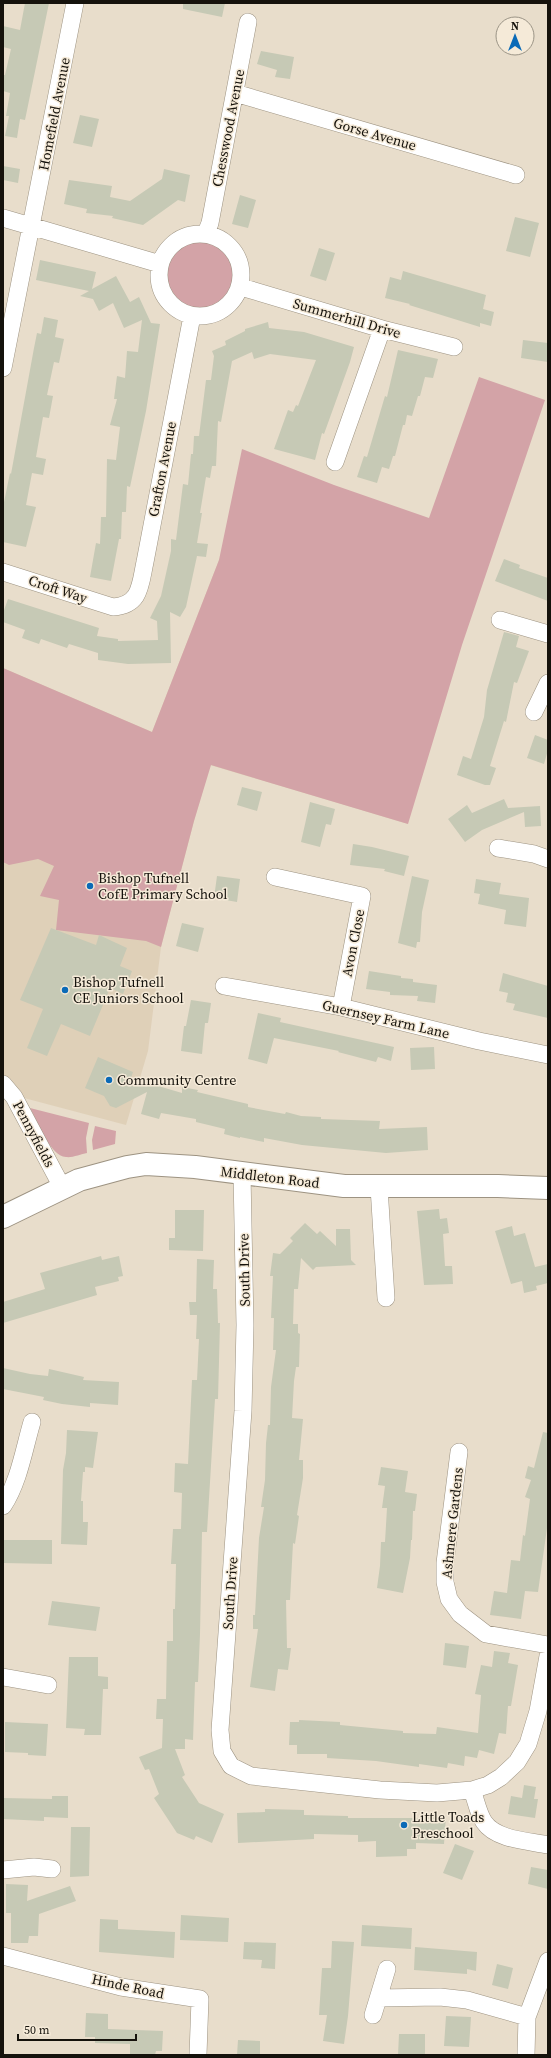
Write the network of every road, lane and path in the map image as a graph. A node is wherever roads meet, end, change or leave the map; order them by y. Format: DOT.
graph roads {
  1 [pos="75,3"];
  2 [pos="248,22"];
  3 [pos="235,93"];
  4 [pos="516,175"];
  5 [pos="3,218"];
  6 [pos="32,226"];
  7 [pos="206,233"];
  8 [pos="160,264"];
  9 [pos="241,288"];
  10 [pos="192,316"];
  11 [pos="382,329"];
  12 [pos="454,347"];
  13 [pos="3,368"];
  14 [pos="335,462"];
  15 [pos="3,572"];
  16 [pos="113,607"];
  17 [pos="500,620"];
  18 [pos="548,634"];
  19 [pos="546,690"];
  20 [pos="534,712"];
  21 [pos="498,848"];
  22 [pos="548,859"];
  23 [pos="275,877"];
  24 [pos="224,986"];
  25 [pos="341,1007"];
  26 [pos="548,1055"];
  27 [pos="3,1084"];
  28 [pos="242,1174"];
  29 [pos="62,1187"];
  30 [pos="378,1187"];
  31 [pos="548,1188"];
  32 [pos="3,1217"];
  33 [pos="386,1298"];
  34 [pos="32,1422"];
  35 [pos="459,1452"];
  36 [pos="3,1506"];
  37 [pos="548,1645"];
  38 [pos="548,1656"];
  39 [pos="3,1677"];
  40 [pos="48,1685"];
  41 [pos="543,1712"];
  42 [pos="472,1790"];
  43 [pos="548,1845"];
  44 [pos="52,1868"];
  45 [pos="3,1870"];
  46 [pos="3,1956"];
  47 [pos="548,1961"];
  48 [pos="387,1969"];
  49 [pos="378,1998"];
  50 [pos="373,2015"];
  51 [pos="527,2017"];
  52 [pos="198,2055"];
  53 [pos="526,2055"];
  1 -- 6 [label="street, Homefield Avenue"];
  2 -- 3 [label="street, Chesswood Avenue"];
  3 -- 4 [label="street, Gorse Avenue"];
  3 -- 7 [label="street, Chesswood Avenue"];
  5 -- 6 [label="street"];
  6 -- 8 [label="street"];
  6 -- 13 [label="street, Homefield Avenue"];
  7 -- 8 [label="street"];
  7 -- 9 [label="street"];
  8 -- 10 [label="street"];
  9 -- 10 [label="street"];
  9 -- 11 [label="street, Summerhill Drive"];
  10 -- 16 [label="street, Grafton Avenue"];
  11 -- 12 [label="street, Summerhill Drive"];
  11 -- 14 [label="street"];
  15 -- 16 [label="street, Croft Way"];
  17 -- 18 [label="street"];
  19 -- 20 [label="street"];
  21 -- 22 [label="street"];
  23 -- 25 [label="street, Avon Close"];
  24 -- 25 [label="street, Guernsey Farm Lane"];
  25 -- 26 [label="street, Guernsey Farm Lane"];
  27 -- 29 [label="street, Pennyfields"];
  28 -- 29 [label="main road, Middleton Road"];
  28 -- 30 [label="main road, Middleton Road"];
  28 -- 42 [label="street, South Drive"];
  29 -- 32 [label="main road, Middleton Road"];
  30 -- 31 [label="main road, Middleton Road"];
  30 -- 33 [label="street"];
  34 -- 36 [label="street"];
  35 -- 37 [label="street, Ashmere Gardens"];
  38 -- 41 [label="street, South Drive"];
  39 -- 40 [label="street"];
  41 -- 42 [label="street, South Drive"];
  42 -- 43 [label="street"];
  44 -- 45 [label="street"];
  46 -- 52 [label="street, Hinde Road"];
  47 -- 51 [label="street"];
  48 -- 49 [label="street"];
  49 -- 50 [label="street"];
  49 -- 51 [label="street"];
  51 -- 53 [label="street"];
}
